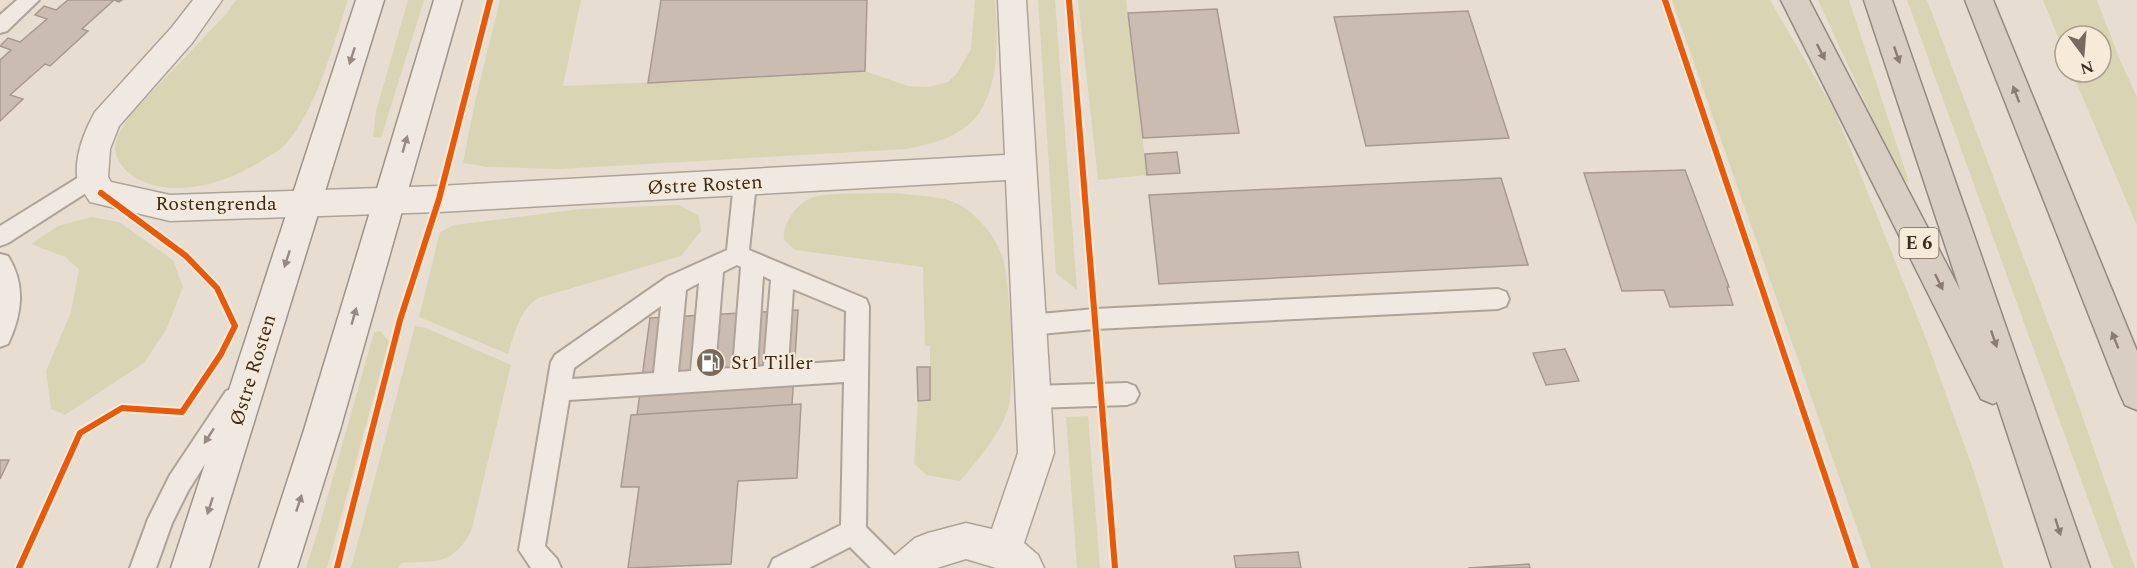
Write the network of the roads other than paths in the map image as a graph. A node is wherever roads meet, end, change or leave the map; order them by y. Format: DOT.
graph roads {
  1 [pos="29,0"];
  2 [pos="208,0"];
  3 [pos="369,0"];
  4 [pos="448,0"];
  5 [pos="1012,0"];
  6 [pos="1795,0"];
  7 [pos="1878,0"];
  8 [pos="1979,0"];
  9 [pos="0,26"];
  10 [pos="1021,167"];
  11 [pos="92,178"];
  12 [pos="745,183"];
  13 [pos="389,200"];
  14 [pos="305,203"];
  15 [pos="0,237"];
  16 [pos="745,258"];
  17 [pos="0,263"];
  18 [pos="712,267"];
  19 [pos="783,275"];
  20 [pos="675,284"];
  21 [pos="1498,299"];
  22 [pos="1029,325"];
  23 [pos="0,337"];
  24 [pos="253,370"];
  25 [pos="856,371"];
  26 [pos="775,376"];
  27 [pos="744,377"];
  28 [pos="702,380"];
  29 [pos="665,382"];
  30 [pos="560,390"];
  31 [pos="1128,394"];
  32 [pos="2137,394"];
  33 [pos="1033,398"];
  34 [pos="2044,486"];
  35 [pos="853,532"];
  36 [pos="1014,559"];
  37 [pos="143,568"];
  38 [pos="190,568"];
  39 [pos="278,568"];
  40 [pos="548,568"];
  41 [pos="782,568"];
  42 [pos="889,568"];
  43 [pos="908,568"];
  44 [pos="2072,568"];
  1 -- 9 [label="lane"];
  2 -- 11 [label="street"];
  3 -- 14 [label="street, Østre Rosten, one-way"];
  13 -- 4 [label="street, one-way"];
  5 -- 10 [label="street"];
  6 -- 34 [label="highway, E 6, one-way"];
  7 -- 34 [label="highway, E 6, one-way"];
  32 -- 8 [label="highway, one-way"];
  10 -- 12 [label="street, Østre Rosten"];
  10 -- 22 [label="street"];
  11 -- 14 [label="street, Rostengrenda"];
  11 -- 15 [label="lane"];
  12 -- 13 [label="street, Østre Rosten"];
  12 -- 16 [label="lane"];
  13 -- 14 [label="street, Rostengrenda"];
  39 -- 13 [label="street, one-way"];
  14 -- 24 [label="street, Østre Rosten, one-way"];
  16 -- 18 [label="lane"];
  16 -- 19 [label="lane"];
  16 -- 27 [label="lane"];
  17 -- 23 [label="lane"];
  18 -- 20 [label="lane"];
  18 -- 28 [label="lane"];
  19 -- 25 [label="lane"];
  19 -- 26 [label="lane"];
  20 -- 29 [label="lane"];
  20 -- 30 [label="lane"];
  21 -- 22 [label="lane"];
  22 -- 33 [label="street"];
  24 -- 37 [label="lane, one-way"];
  24 -- 38 [label="street, Østre Rosten, one-way"];
  25 -- 26 [label="lane"];
  25 -- 35 [label="lane"];
  26 -- 27 [label="lane"];
  27 -- 28 [label="lane"];
  28 -- 29 [label="lane"];
  29 -- 30 [label="lane"];
  30 -- 40 [label="lane"];
  31 -- 33 [label="lane"];
  33 -- 36 [label="street"];
  34 -- 44 [label="highway, E 6, one-way"];
  35 -- 41 [label="lane"];
  35 -- 42 [label="lane"];
  36 -- 43 [label="street"];
}
